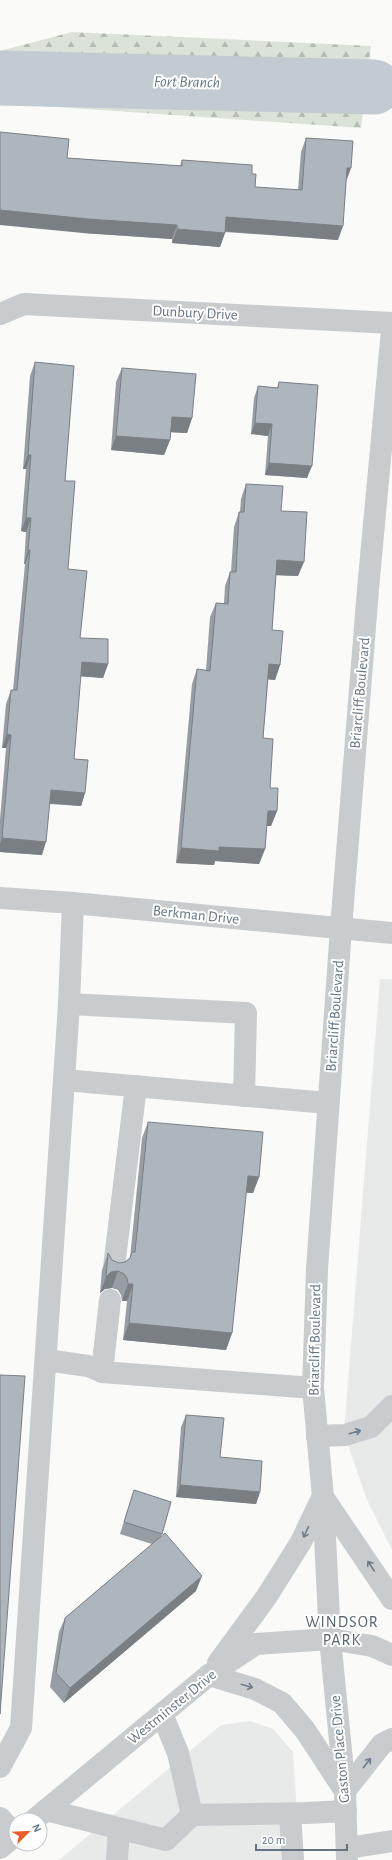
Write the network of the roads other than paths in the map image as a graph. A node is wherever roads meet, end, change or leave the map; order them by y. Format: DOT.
graph roads {
  1 [pos="0,314"];
  2 [pos="392,323"];
  3 [pos="392,330"];
  4 [pos="0,898"];
  5 [pos="73,903"];
  6 [pos="341,928"];
  7 [pos="392,933"];
  8 [pos="69,1004"];
  9 [pos="64,1080"];
  10 [pos="136,1086"];
  11 [pos="244,1096"];
  12 [pos="328,1104"];
  13 [pos="114,1267"];
  14 [pos="110,1300"];
  15 [pos="46,1360"];
  16 [pos="102,1372"];
  17 [pos="313,1388"];
  18 [pos="392,1406"];
  19 [pos="317,1436"];
  20 [pos="323,1497"];
  21 [pos="392,1599"];
  22 [pos="330,1639"];
  23 [pos="392,1655"];
  24 [pos="209,1675"];
  25 [pos="162,1714"];
  26 [pos="392,1739"];
  27 [pos="0,1767"];
  28 [pos="345,1801"];
  29 [pos="44,1812"];
  30 [pos="290,1814"];
  31 [pos="192,1815"];
  32 [pos="48,1816"];
  33 [pos="0,1818"];
  34 [pos="8,1826"];
  35 [pos="120,1829"];
  36 [pos="392,1841"];
  37 [pos="8,1842"];
  38 [pos="0,1848"];
  39 [pos="347,1854"];
  40 [pos="117,1860"];
  41 [pos="293,1860"];
  1 -- 2 [label="street, Dunbury Drive"];
  3 -- 6 [label="street, Briarcliff Boulevard"];
  4 -- 5 [label="street, Berkman Drive"];
  5 -- 6 [label="street, Berkman Drive"];
  5 -- 8 [label="street"];
  6 -- 7 [label="street, Berkman Drive"];
  6 -- 12 [label="street, Briarcliff Boulevard"];
  8 -- 9 [label="street"];
  8 -- 11 [label="street"];
  9 -- 10 [label="street"];
  9 -- 15 [label="street"];
  10 -- 11 [label="street"];
  10 -- 13 [label="street"];
  11 -- 12 [label="street"];
  12 -- 17 [label="street, Briarcliff Boulevard"];
  14 -- 16 [label="street"];
  15 -- 16 [label="street"];
  15 -- 27 [label="street"];
  16 -- 17 [label="street"];
  17 -- 19 [label="street, Briarcliff Boulevard"];
  19 -- 18 [label="street, one-way"];
  19 -- 20 [label="street, Briarcliff Boulevard"];
  21 -- 20 [label="street, one-way"];
  20 -- 22 [label="street, Briarcliff Boulevard"];
  20 -- 24 [label="street, one-way"];
  22 -- 23 [label="street"];
  22 -- 24 [label="street, Westminster Drive"];
  22 -- 28 [label="street, Gaston Place Drive"];
  24 -- 25 [label="street, Westminster Drive"];
  24 -- 28 [label="street, one-way"];
  25 -- 29 [label="street, Westminster Drive"];
  25 -- 31 [label="street"];
  28 -- 26 [label="street, one-way"];
  28 -- 30 [label="street"];
  28 -- 39 [label="street, Gaston Place Drive"];
  30 -- 31 [label="street"];
  30 -- 41 [label="street"];
  31 -- 35 [label="street"];
  32 -- 35 [label="street"];
  33 -- 34 [label="street"];
  35 -- 40 [label="street"];
  36 -- 39 [label="street"];
  37 -- 38 [label="street"];
}
